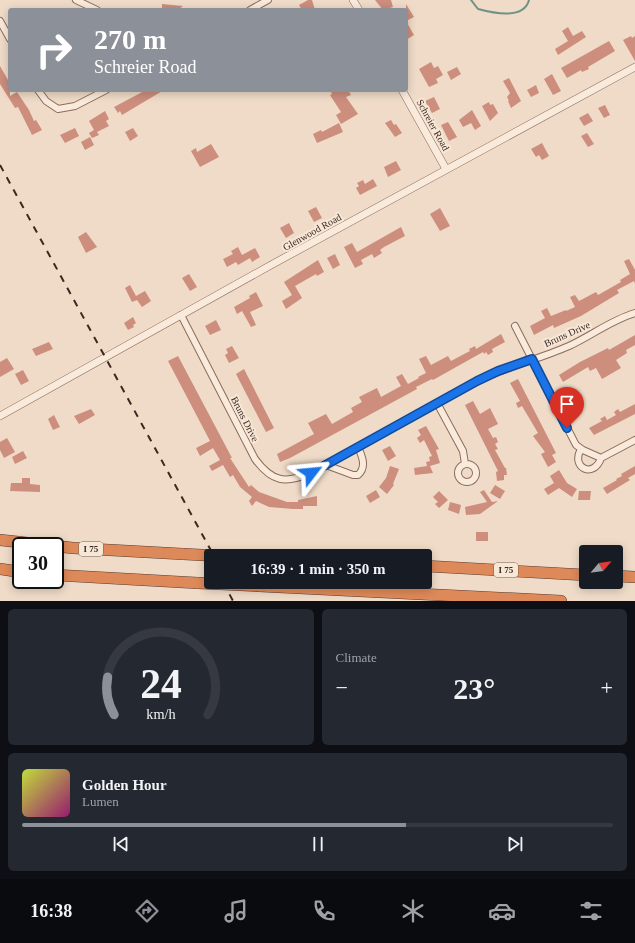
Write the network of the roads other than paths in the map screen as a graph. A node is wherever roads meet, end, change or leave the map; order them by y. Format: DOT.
graph roads {
  1 [pos="76,0"];
  2 [pos="268,0"];
  3 [pos="93,8"];
  4 [pos="254,8"];
  5 [pos="0,21"];
  6 [pos="8,35"];
  7 [pos="635,67"];
  8 [pos="39,92"];
  9 [pos="102,92"];
  10 [pos="403,92"];
  11 [pos="446,169"];
  12 [pos="635,313"];
  13 [pos="182,315"];
  14 [pos="515,326"];
  15 [pos="532,359"];
  16 [pos="438,403"];
  17 [pos="0,416"];
  18 [pos="635,440"];
  19 [pos="358,447"];
  20 [pos="581,449"];
  21 [pos="601,458"];
  22 [pos="465,464"];
  23 [pos="326,465"];
  24 [pos="0,540"];
  25 [pos="204,555"];
  26 [pos="432,566"];
  27 [pos="0,568"];
  28 [pos="12,570"];
  29 [pos="579,575"];
  30 [pos="64,576"];
  31 [pos="623,576"];
  32 [pos="635,577"];
  33 [pos="561,601"];
  1 -- 3 [label="street"];
  2 -- 4 [label="street"];
  5 -- 6 [label="street"];
  7 -- 11 [label="street, Glenwood Road"];
  8 -- 9 [label="street"];
  10 -- 11 [label="street, Schreier Road"];
  11 -- 13 [label="street, Glenwood Road"];
  12 -- 15 [label="street, Bruns Drive"];
  13 -- 17 [label="street, Glenwood Road"];
  13 -- 23 [label="street, Bruns Drive"];
  14 -- 15 [label="street"];
  15 -- 16 [label="street, Bruns Drive"];
  15 -- 20 [label="street"];
  16 -- 19 [label="street, Bruns Drive"];
  16 -- 22 [label="street"];
  18 -- 21 [label="street"];
  19 -- 23 [label="street, Bruns Drive"];
  19 -- 23 [label="street"];
  20 -- 21 [label="street"];
  20 -- 21 [label="street"];
  24 -- 25 [label="highway, I 75, bridge"];
  26 -- 29 [label="highway, I 75"];
  27 -- 28 [label="highway"];
  30 -- 33 [label="highway, bridge"];
  31 -- 32 [label="highway"];
}
